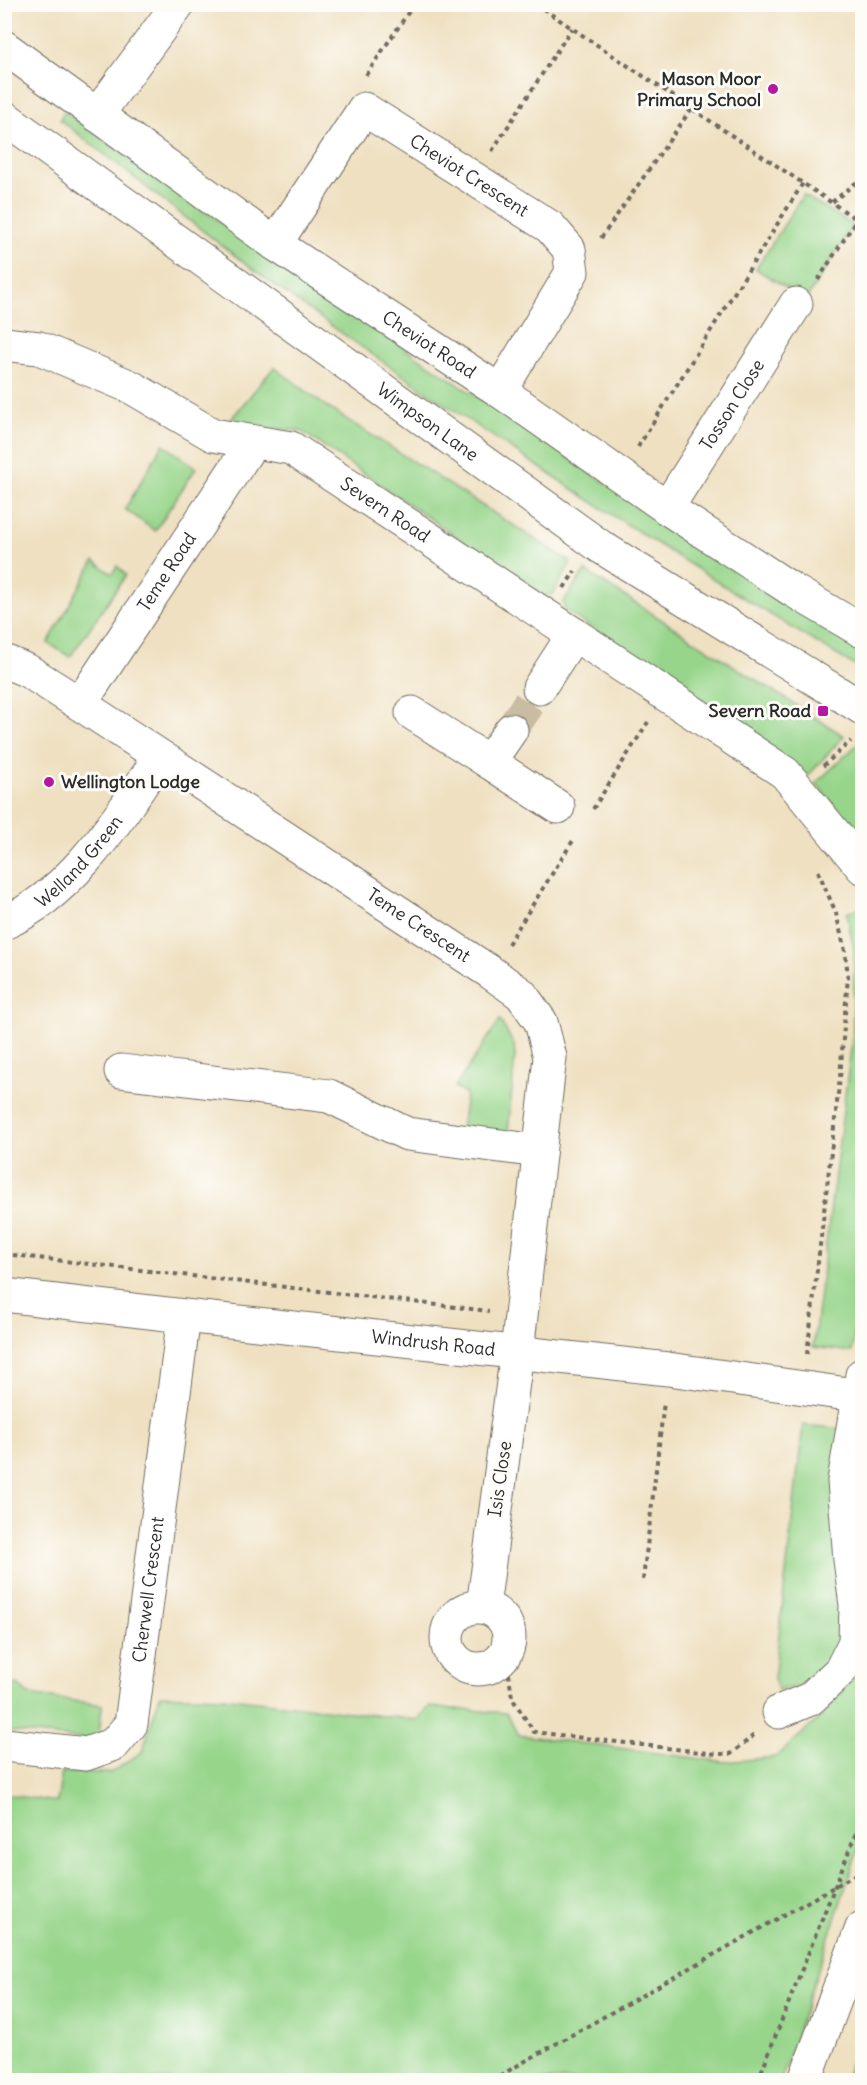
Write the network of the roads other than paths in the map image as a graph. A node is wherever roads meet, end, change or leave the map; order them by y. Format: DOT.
graph roads {
  1 [pos="178,4"];
  2 [pos="4,47"];
  3 [pos="97,115"];
  4 [pos="4,117"];
  5 [pos="275,244"];
  6 [pos="796,304"];
  7 [pos="4,344"];
  8 [pos="500,391"];
  9 [pos="253,442"];
  10 [pos="667,508"];
  11 [pos="862,631"];
  12 [pos="574,634"];
  13 [pos="4,662"];
  14 [pos="538,688"];
  15 [pos="80,704"];
  16 [pos="412,713"];
  17 [pos="859,722"];
  18 [pos="511,730"];
  19 [pos="160,757"];
  20 [pos="489,762"];
  21 [pos="558,807"];
  22 [pos="862,867"];
  23 [pos="4,922"];
  24 [pos="121,1071"];
  25 [pos="539,1151"];
  26 [pos="4,1294"];
  27 [pos="184,1316"];
  28 [pos="517,1352"];
  29 [pos="862,1389"];
  30 [pos="500,1623"];
  31 [pos="779,1712"];
  32 [pos="4,1745"];
  33 [pos="862,1928"];
  34 [pos="805,2080"];
  1 -- 3 [label="street"];
  2 -- 3 [label="street, Cheviot Road"];
  3 -- 5 [label="street, Cheviot Road"];
  4 -- 17 [label="street, Wimpson Lane"];
  5 -- 8 [label="street, Cheviot Road"];
  5 -- 8 [label="street, Cheviot Crescent"];
  6 -- 10 [label="street, Tosson Close"];
  7 -- 9 [label="street, Severn Road"];
  8 -- 10 [label="street, Cheviot Road"];
  9 -- 12 [label="street, Severn Road"];
  9 -- 15 [label="street, Teme Road"];
  10 -- 11 [label="street, Cheviot Road"];
  12 -- 14 [label="street"];
  12 -- 22 [label="street, Severn Road"];
  13 -- 15 [label="street, Teme Crescent"];
  15 -- 19 [label="street, Teme Crescent"];
  16 -- 20 [label="street"];
  18 -- 20 [label="street"];
  19 -- 23 [label="street, Welland Green"];
  19 -- 25 [label="street, Teme Crescent"];
  20 -- 21 [label="street"];
  24 -- 25 [label="street"];
  25 -- 28 [label="street, Teme Crescent"];
  26 -- 27 [label="street, Windrush Road"];
  27 -- 28 [label="street, Windrush Road"];
  27 -- 32 [label="street, Cherwell Crescent"];
  28 -- 29 [label="street, Windrush Road"];
  28 -- 30 [label="street, Isis Close"];
  29 -- 31 [label="street"];
  33 -- 34 [label="street"];
}
